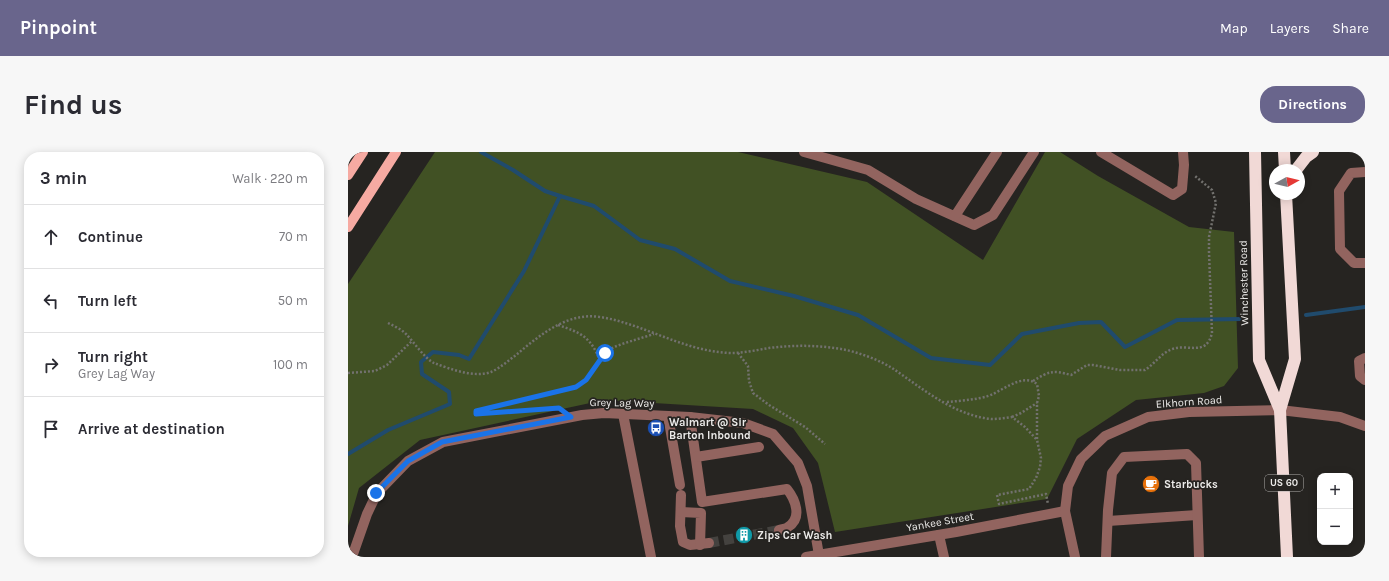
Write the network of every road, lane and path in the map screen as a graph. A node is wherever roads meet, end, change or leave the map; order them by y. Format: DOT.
graph roads {
  1 [pos="363,152"];
  2 [pos="396,152"];
  3 [pos="804,152"];
  4 [pos="997,152"];
  5 [pos="1034,152"];
  6 [pos="1101,152"];
  7 [pos="1183,152"];
  8 [pos="1255,152"];
  9 [pos="1284,152"];
  10 [pos="1313,152"];
  11 [pos="1285,164"];
  12 [pos="1300,164"];
  13 [pos="1184,165"];
  14 [pos="1365,172"];
  15 [pos="348,175"];
  16 [pos="1286,200"];
  17 [pos="955,216"];
  18 [pos="348,226"];
  19 [pos="1365,263"];
  20 [pos="388,323"];
  21 [pos="558,325"];
  22 [pos="654,334"];
  23 [pos="412,341"];
  24 [pos="738,352"];
  25 [pos="1365,358"];
  26 [pos="600,360"];
  27 [pos="348,373"];
  28 [pos="1033,380"];
  29 [pos="1365,380"];
  30 [pos="945,402"];
  31 [pos="1037,403"];
  32 [pos="544,409"];
  33 [pos="1280,410"];
  34 [pos="623,414"];
  35 [pos="668,416"];
  36 [pos="1012,417"];
  37 [pos="690,418"];
  38 [pos="1365,426"];
  39 [pos="1037,440"];
  40 [pos="825,444"];
  41 [pos="759,447"];
  42 [pos="696,457"];
  43 [pos="702,502"];
  44 [pos="1065,511"];
  45 [pos="681,512"];
  46 [pos="700,513"];
  47 [pos="1050,514"];
  48 [pos="1197,515"];
  49 [pos="1108,521"];
  50 [pos="779,530"];
  51 [pos="939,535"];
  52 [pos="819,554"];
  53 [pos="352,557"];
  54 [pos="651,557"];
  55 [pos="806,557"];
  56 [pos="944,557"];
  57 [pos="1075,557"];
  58 [pos="1106,557"];
  59 [pos="1199,557"];
  60 [pos="1287,557"];
  1 -- 15 [label="main road"];
  2 -- 18 [label="main road"];
  3 -- 17 [label="street"];
  4 -- 17 [label="street"];
  5 -- 17 [label="street"];
  6 -- 13 [label="street"];
  7 -- 13 [label="street"];
  8 -- 33 [label="highway, Winchester Road / US 60"];
  9 -- 11 [label="highway"];
  10 -- 12 [label="highway"];
  13 -- 28 [label="path"];
  14 -- 19 [label="street"];
  16 -- 33 [label="highway, Winchester Road / US 60"];
  20 -- 23 [label="path"];
  21 -- 22 [label="path"];
  21 -- 23 [label="path"];
  21 -- 26 [label="path"];
  22 -- 24 [label="path"];
  22 -- 26 [label="path"];
  23 -- 27 [label="path"];
  24 -- 30 [label="path"];
  24 -- 40 [label="path"];
  25 -- 29 [label="street"];
  26 -- 32 [label="path"];
  28 -- 30 [label="path"];
  28 -- 31 [label="path"];
  30 -- 36 [label="path"];
  31 -- 36 [label="path"];
  31 -- 39 [label="path"];
  33 -- 38 [label="street, Elkhorn Road"];
  33 -- 44 [label="street, Elkhorn Road"];
  33 -- 60 [label="highway, Winchester Road / US 60"];
  34 -- 35 [label="street, Grey Lag Way"];
  34 -- 53 [label="street, Grey Lag Way"];
  34 -- 54 [label="street"];
  35 -- 37 [label="street, Grey Lag Way"];
  35 -- 45 [label="street"];
  36 -- 39 [label="path"];
  37 -- 42 [label="street"];
  37 -- 52 [label="street, Grey Lag Way"];
  39 -- 47 [label="path"];
  41 -- 42 [label="street"];
  42 -- 43 [label="street"];
  43 -- 46 [label="street"];
  43 -- 50 [label="street"];
  44 -- 47 [label="street, Yankee Street"];
  44 -- 57 [label="street, Elkhorn Road"];
  45 -- 46 [label="street"];
  45 -- 46 [label="street"];
  47 -- 51 [label="street, Yankee Street"];
  48 -- 49 [label="street"];
  48 -- 49 [label="street"];
  48 -- 59 [label="street"];
  49 -- 58 [label="street"];
  51 -- 52 [label="street, Yankee Street"];
  51 -- 56 [label="street"];
  52 -- 55 [label="street, Yankee Street"];
}
